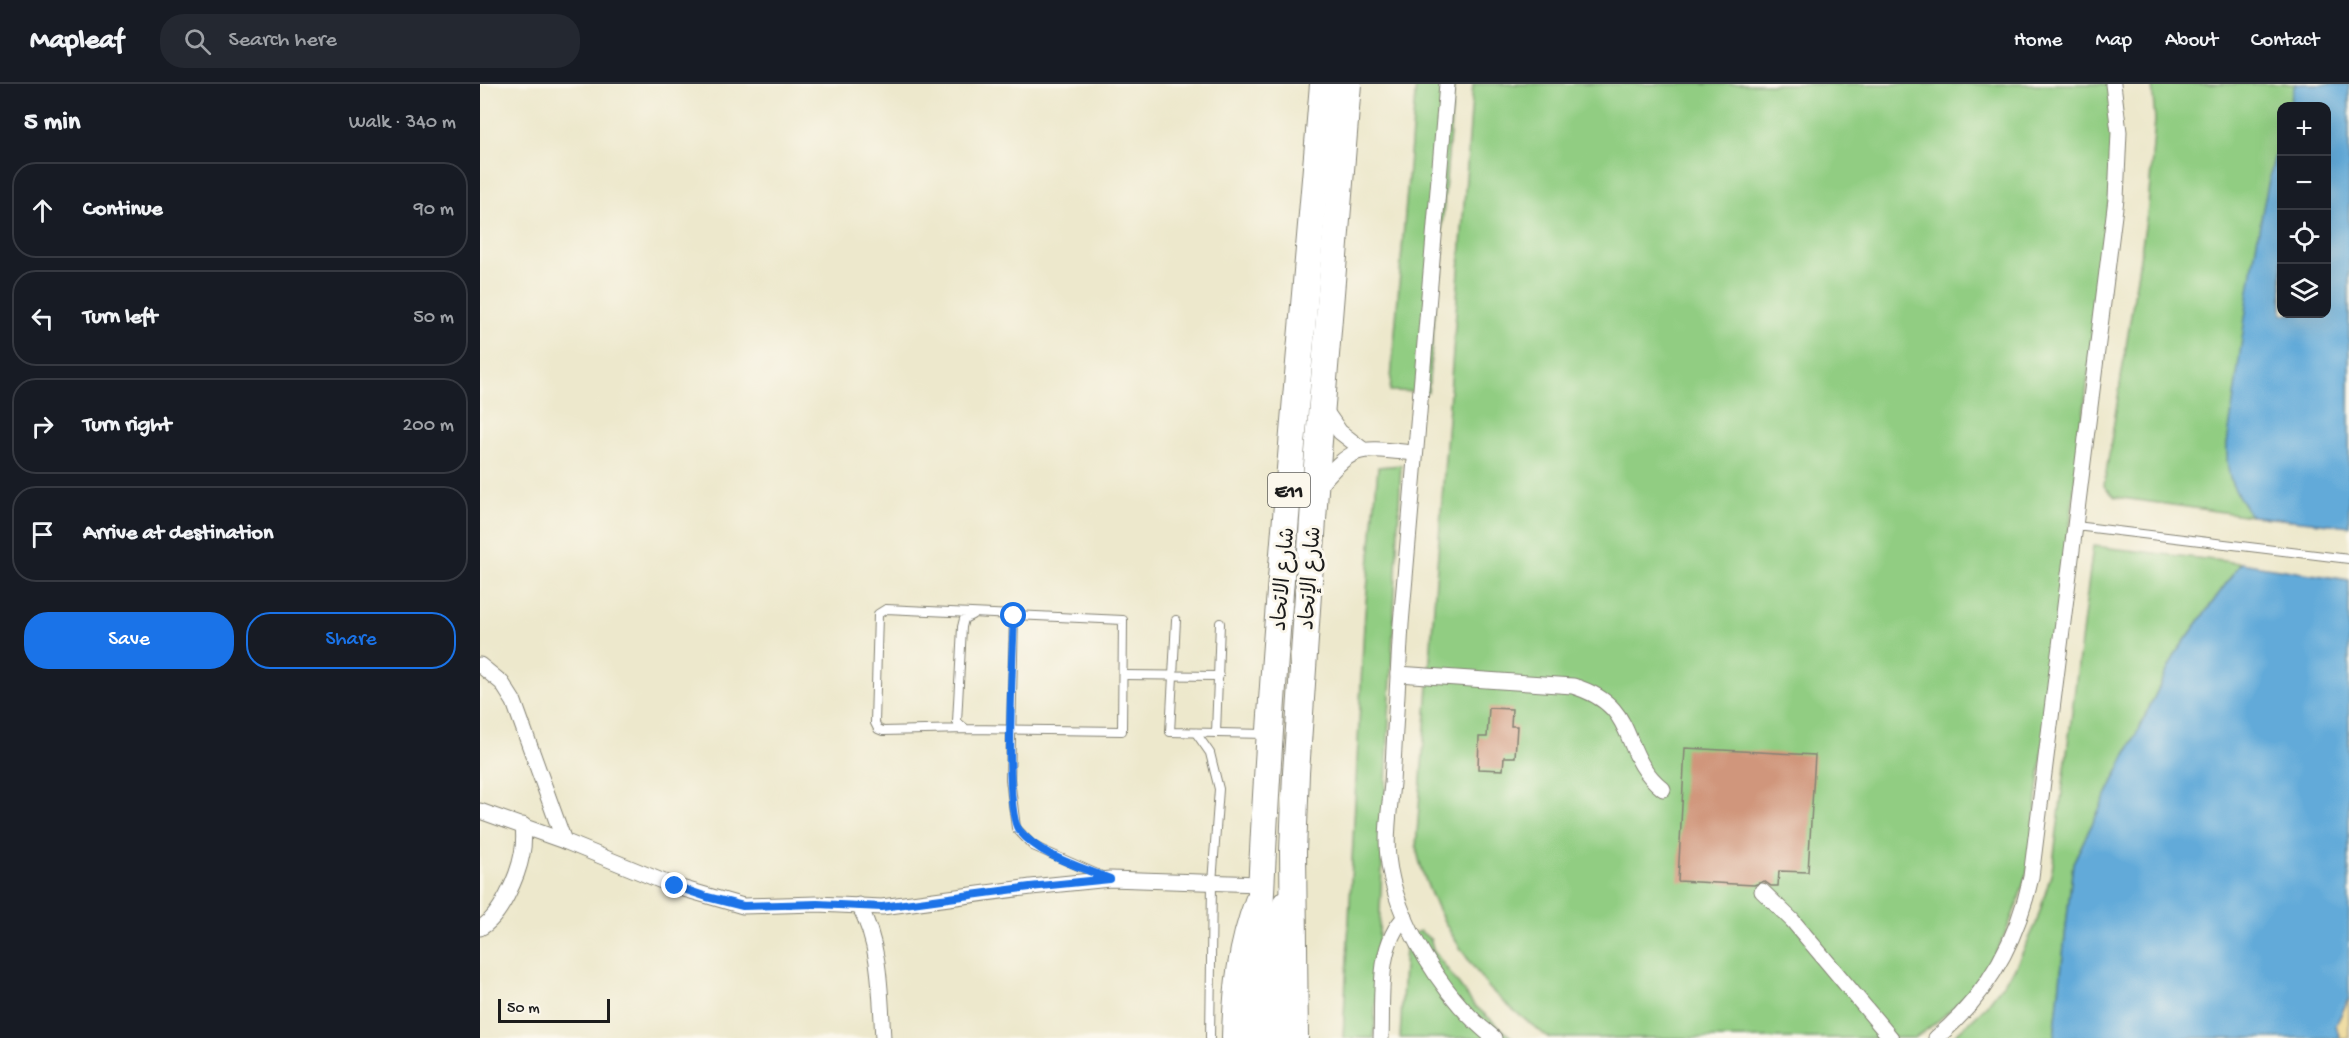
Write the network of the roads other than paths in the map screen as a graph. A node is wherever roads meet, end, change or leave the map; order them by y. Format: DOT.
graph roads {
  1 [pos="1323,84"];
  2 [pos="1348,84"];
  3 [pos="1447,84"];
  4 [pos="2113,84"];
  5 [pos="1322,406"];
  6 [pos="1362,449"];
  7 [pos="1414,453"];
  8 [pos="1315,490"];
  9 [pos="2076,526"];
  10 [pos="2349,559"];
  11 [pos="972,615"];
  12 [pos="1014,616"];
  13 [pos="1176,620"];
  14 [pos="1220,622"];
  15 [pos="480,665"];
  16 [pos="1398,674"];
  17 [pos="1123,675"];
  18 [pos="1174,675"];
  19 [pos="1219,676"];
  20 [pos="966,729"];
  21 [pos="1011,730"];
  22 [pos="1196,733"];
  23 [pos="1216,733"];
  24 [pos="1269,734"];
  25 [pos="1663,789"];
  26 [pos="480,811"];
  27 [pos="523,825"];
  28 [pos="564,841"];
  29 [pos="1293,852"];
  30 [pos="1110,879"];
  31 [pos="1212,882"];
  32 [pos="1260,890"];
  33 [pos="1762,891"];
  34 [pos="859,905"];
  35 [pos="1405,917"];
  36 [pos="480,928"];
  37 [pos="883,1038"];
  38 [pos="1210,1038"];
  39 [pos="1234,1038"];
  40 [pos="1256,1038"];
  41 [pos="1277,1038"];
  42 [pos="1295,1038"];
  43 [pos="1381,1038"];
  44 [pos="1494,1038"];
  45 [pos="1892,1038"];
  46 [pos="1936,1038"];
  1 -- 24 [label="highway, شارع الاتحاد / E11"];
  2 -- 5 [label="highway, شارع الإتحاد / E11"];
  3 -- 7 [label="street"];
  4 -- 9 [label="street"];
  5 -- 6 [label="street"];
  5 -- 8 [label="highway, شارع الإتحاد / E11"];
  6 -- 7 [label="street"];
  6 -- 8 [label="street"];
  7 -- 16 [label="street"];
  8 -- 29 [label="highway, شارع الإتحاد / E11"];
  9 -- 10 [label="lane"];
  9 -- 46 [label="street"];
  11 -- 12 [label="lane"];
  11 -- 20 [label="lane"];
  11 -- 20 [label="lane"];
  12 -- 17 [label="lane"];
  12 -- 21 [label="lane"];
  13 -- 18 [label="lane"];
  14 -- 19 [label="lane"];
  15 -- 28 [label="street"];
  16 -- 25 [label="street"];
  16 -- 35 [label="street"];
  17 -- 18 [label="lane"];
  17 -- 21 [label="lane"];
  18 -- 19 [label="lane"];
  18 -- 22 [label="lane"];
  19 -- 23 [label="lane"];
  20 -- 21 [label="lane"];
  21 -- 30 [label="lane"];
  22 -- 23 [label="lane"];
  22 -- 31 [label="lane"];
  23 -- 24 [label="lane"];
  24 -- 32 [label="highway, شارع الاتحاد / E11"];
  26 -- 27 [label="street"];
  27 -- 28 [label="street"];
  27 -- 36 [label="street"];
  28 -- 34 [label="street"];
  29 -- 41 [label="main road"];
  29 -- 42 [label="highway, شارع الإتحاد / E11"];
  30 -- 31 [label="street"];
  30 -- 34 [label="street"];
  31 -- 32 [label="street"];
  31 -- 38 [label="lane"];
  32 -- 39 [label="main road"];
  32 -- 40 [label="highway, E11"];
  33 -- 45 [label="street"];
  34 -- 37 [label="street"];
  35 -- 43 [label="street"];
  35 -- 44 [label="street"];
}
